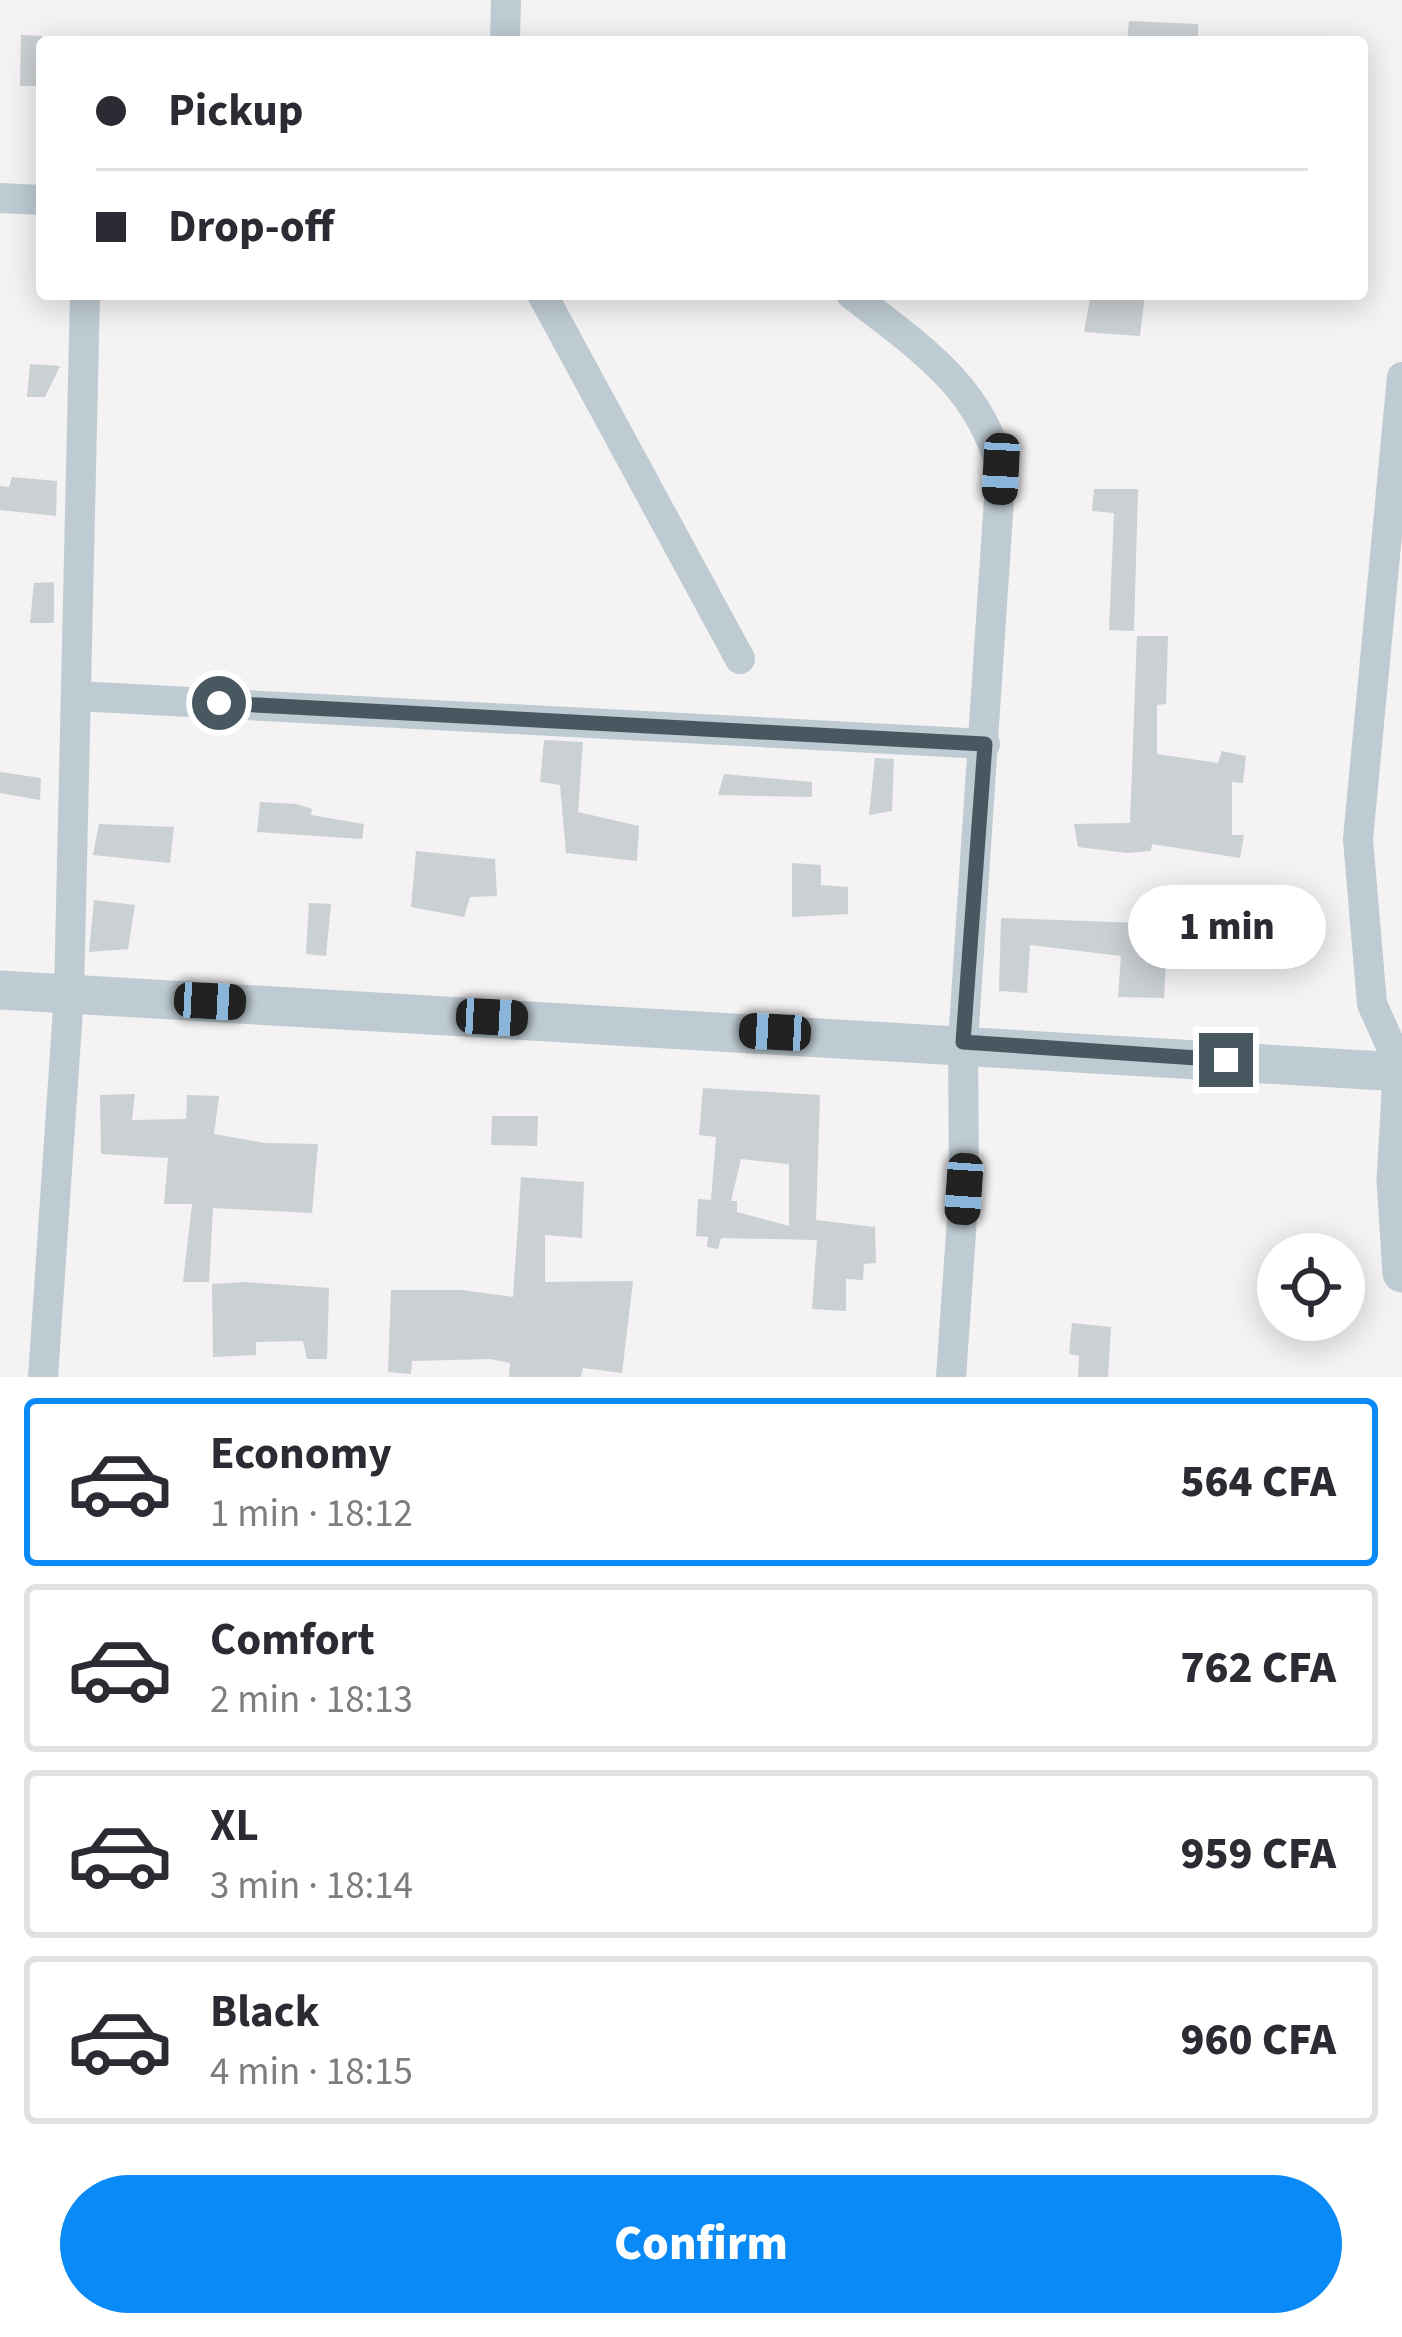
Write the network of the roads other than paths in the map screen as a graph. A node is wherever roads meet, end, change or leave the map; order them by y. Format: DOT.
graph roads {
  1 [pos="506,0"];
  2 [pos="505,36"];
  3 [pos="0,199"];
  4 [pos="36,200"];
  5 [pos="85,300"];
  6 [pos="545,300"];
  7 [pos="858,300"];
  8 [pos="1402,377"];
  9 [pos="740,659"];
  10 [pos="76,696"];
  11 [pos="985,744"];
  12 [pos="0,990"];
  13 [pos="69,994"];
  14 [pos="963,1042"];
  15 [pos="1402,1073"];
  16 [pos="1402,1274"];
  17 [pos="44,1377"];
  18 [pos="951,1377"];
  1 -- 2 [label="street"];
  3 -- 4 [label="street"];
  5 -- 10 [label="street"];
  6 -- 9 [label="street"];
  7 -- 11 [label="street"];
  8 -- 15 [label="street"];
  10 -- 11 [label="street"];
  10 -- 13 [label="street"];
  11 -- 14 [label="street"];
  12 -- 13 [label="street"];
  13 -- 14 [label="street"];
  13 -- 17 [label="street"];
  14 -- 15 [label="street"];
  14 -- 18 [label="street"];
  15 -- 16 [label="street"];
}
